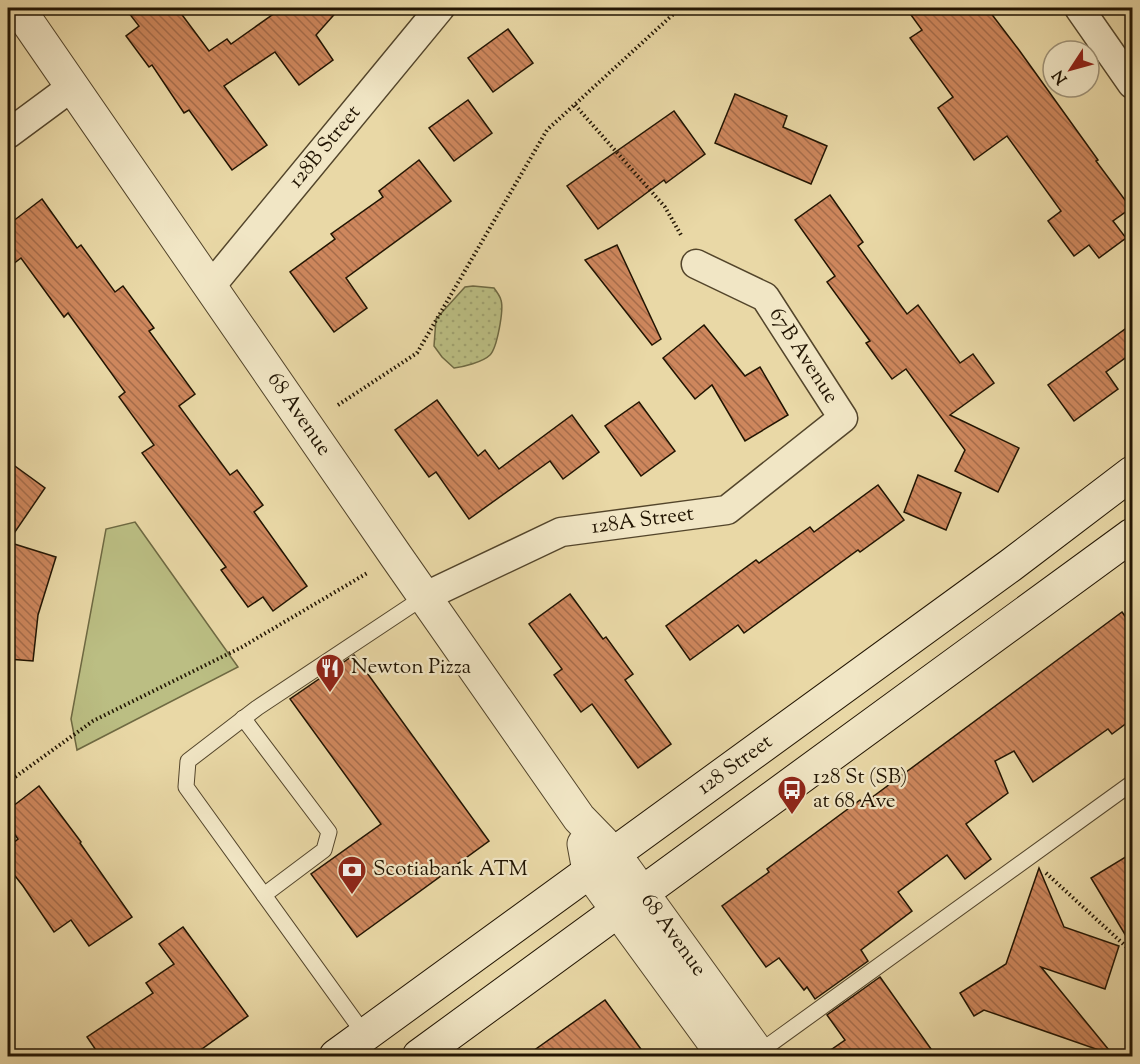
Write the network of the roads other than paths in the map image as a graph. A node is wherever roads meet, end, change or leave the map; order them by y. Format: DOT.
graph roads {
  1 [pos="18,8"];
  2 [pos="440,8"];
  3 [pos="1079,8"];
  4 [pos="1132,84"];
  5 [pos="73,86"];
  6 [pos="8,134"];
  7 [pos="696,264"];
  8 [pos="210,286"];
  9 [pos="843,418"];
  10 [pos="1132,473"];
  11 [pos="1132,535"];
  12 [pos="424,597"];
  13 [pos="243,718"];
  14 [pos="1132,783"];
  15 [pos="601,862"];
  16 [pos="264,895"];
  17 [pos="630,901"];
  18 [pos="365,1035"];
  19 [pos="759,1055"];
  20 [pos="336,1056"];
  21 [pos="419,1056"];
  22 [pos="724,1056"];
  1 -- 5 [label="main road, 68 Avenue"];
  2 -- 8 [label="street, 128B Street"];
  3 -- 4 [label="street"];
  5 -- 6 [label="street"];
  5 -- 8 [label="main road, 68 Avenue"];
  7 -- 9 [label="street, 67B Avenue"];
  8 -- 12 [label="main road, 68 Avenue"];
  9 -- 12 [label="street, 128A Street"];
  10 -- 15 [label="main road, 128 Street"];
  11 -- 17 [label="main road"];
  12 -- 13 [label="lane"];
  12 -- 15 [label="main road, 68 Avenue"];
  13 -- 16 [label="lane"];
  13 -- 16 [label="lane"];
  14 -- 19 [label="lane"];
  15 -- 17 [label="main road, 68 Avenue"];
  15 -- 18 [label="main road, 128 Street"];
  16 -- 18 [label="lane"];
  17 -- 19 [label="main road, 68 Avenue"];
  17 -- 21 [label="main road"];
  17 -- 22 [label="main road, 68 Avenue"];
  18 -- 20 [label="main road, 128 Street"];
}
